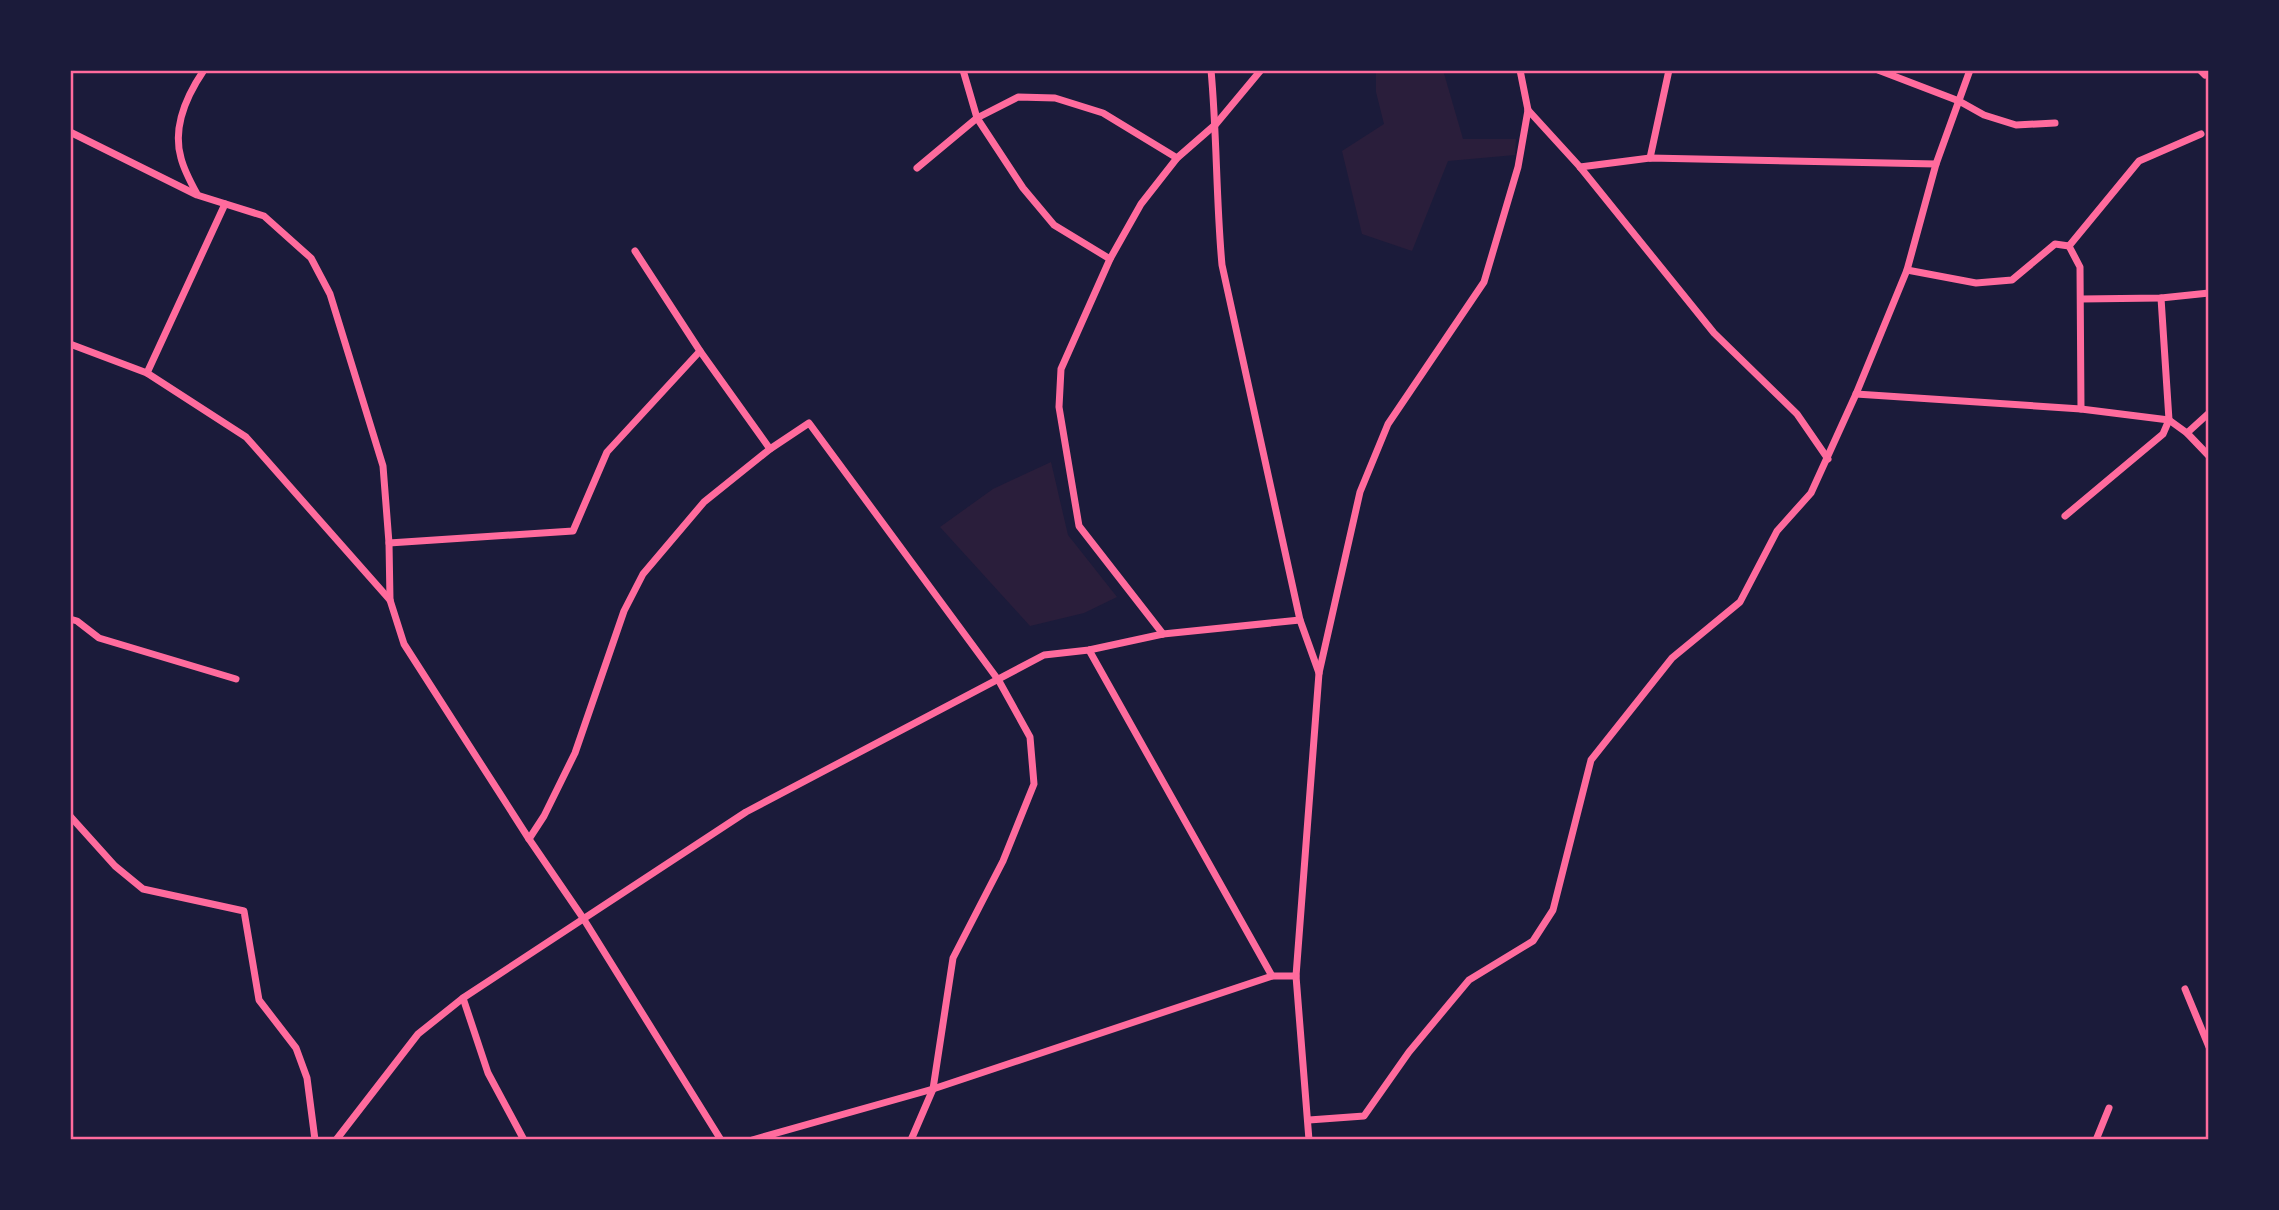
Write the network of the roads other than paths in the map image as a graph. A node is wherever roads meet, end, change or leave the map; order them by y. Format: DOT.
graph roads {
  1 [pos="204,70"];
  2 [pos="963,70"];
  3 [pos="1211,70"];
  4 [pos="1261,70"];
  5 [pos="1520,70"];
  6 [pos="1669,70"];
  7 [pos="1878,70"];
  8 [pos="1970,70"];
  9 [pos="1959,101"];
  10 [pos="1528,110"];
  11 [pos="977,118"];
  12 [pos="2055,123"];
  13 [pos="1216,124"];
  14 [pos="70,132"];
  15 [pos="2202,134"];
  16 [pos="1177,158"];
  17 [pos="1650,158"];
  18 [pos="1936,164"];
  19 [pos="1580,167"];
  20 [pos="917,169"];
  21 [pos="197,195"];
  22 [pos="225,204"];
  23 [pos="2069,246"];
  24 [pos="635,251"];
  25 [pos="1110,259"];
  26 [pos="1907,270"];
  27 [pos="2209,293"];
  28 [pos="2161,298"];
  29 [pos="2081,299"];
  30 [pos="70,344"];
  31 [pos="700,352"];
  32 [pos="146,373"];
  33 [pos="1856,394"];
  34 [pos="2081,409"];
  35 [pos="2209,413"];
  36 [pos="2169,420"];
  37 [pos="2187,433"];
  38 [pos="770,449"];
  39 [pos="2209,456"];
  40 [pos="1828,459"];
  41 [pos="2065,516"];
  42 [pos="389,543"];
  43 [pos="390,600"];
  44 [pos="70,619"];
  45 [pos="1300,620"];
  46 [pos="1163,634"];
  47 [pos="1089,650"];
  48 [pos="1319,673"];
  49 [pos="236,679"];
  50 [pos="999,681"];
  51 [pos="70,816"];
  52 [pos="529,839"];
  53 [pos="583,918"];
  54 [pos="1272,976"];
  55 [pos="1296,976"];
  56 [pos="2185,989"];
  57 [pos="463,998"];
  58 [pos="2209,1047"];
  59 [pos="933,1089"];
  60 [pos="2109,1108"];
  61 [pos="1308,1120"];
  62 [pos="315,1140"];
  63 [pos="336,1140"];
  64 [pos="524,1140"];
  65 [pos="721,1140"];
  66 [pos="752,1140"];
  67 [pos="911,1140"];
  68 [pos="1310,1140"];
  69 [pos="2096,1140"];
  1 -- 21 [label="street"];
  2 -- 11 [label="street"];
  3 -- 13 [label="street"];
  4 -- 13 [label="street"];
  5 -- 10 [label="street"];
  6 -- 17 [label="street"];
  7 -- 9 [label="street"];
  8 -- 9 [label="street"];
  9 -- 12 [label="street"];
  9 -- 18 [label="street"];
  10 -- 19 [label="street"];
  10 -- 48 [label="street"];
  11 -- 16 [label="street"];
  11 -- 20 [label="street"];
  11 -- 25 [label="street"];
  13 -- 16 [label="street"];
  13 -- 45 [label="street"];
  14 -- 21 [label="street"];
  15 -- 23 [label="street"];
  16 -- 25 [label="street"];
  17 -- 18 [label="street"];
  17 -- 19 [label="street"];
  18 -- 26 [label="street"];
  19 -- 40 [label="street"];
  21 -- 22 [label="street"];
  22 -- 32 [label="street"];
  22 -- 42 [label="street"];
  23 -- 26 [label="street"];
  23 -- 29 [label="street"];
  24 -- 31 [label="street"];
  25 -- 46 [label="street"];
  26 -- 33 [label="street"];
  27 -- 28 [label="street"];
  28 -- 29 [label="street"];
  28 -- 36 [label="street"];
  29 -- 34 [label="street"];
  30 -- 32 [label="street"];
  31 -- 38 [label="street"];
  31 -- 42 [label="street"];
  32 -- 43 [label="street"];
  33 -- 34 [label="street"];
  33 -- 40 [label="street"];
  34 -- 36 [label="street"];
  35 -- 37 [label="street"];
  36 -- 37 [label="street"];
  36 -- 41 [label="street"];
  37 -- 39 [label="street"];
  38 -- 50 [label="street"];
  38 -- 52 [label="street"];
  40 -- 61 [label="street"];
  42 -- 43 [label="street"];
  43 -- 52 [label="street"];
  44 -- 49 [label="street"];
  45 -- 46 [label="street"];
  45 -- 48 [label="street"];
  46 -- 47 [label="street"];
  47 -- 50 [label="street"];
  47 -- 54 [label="street"];
  48 -- 55 [label="street"];
  50 -- 53 [label="street"];
  50 -- 59 [label="street"];
  51 -- 62 [label="street"];
  52 -- 53 [label="street"];
  53 -- 57 [label="street"];
  53 -- 65 [label="street"];
  54 -- 55 [label="street"];
  54 -- 59 [label="street"];
  55 -- 61 [label="street"];
  56 -- 58 [label="street"];
  57 -- 63 [label="street"];
  57 -- 64 [label="street"];
  59 -- 66 [label="street"];
  59 -- 67 [label="street"];
  60 -- 69 [label="street"];
  61 -- 68 [label="street"];
}
